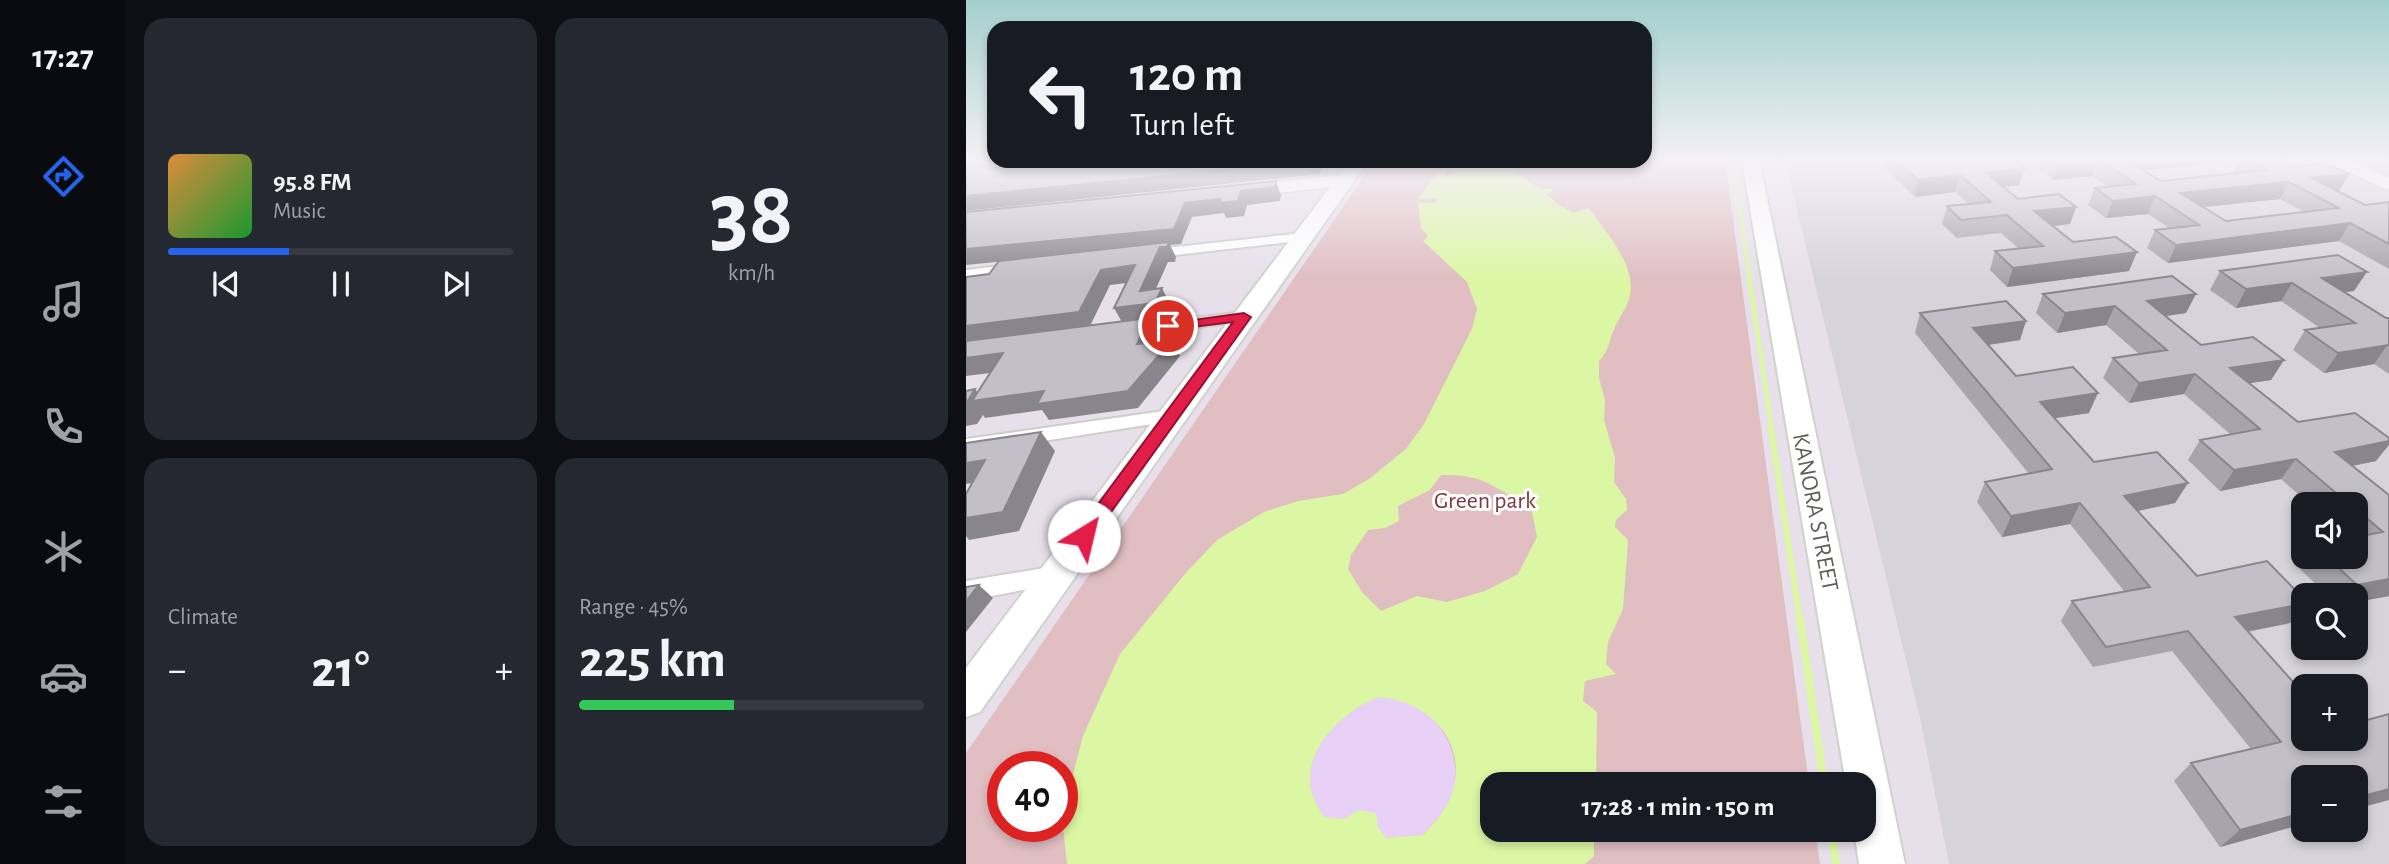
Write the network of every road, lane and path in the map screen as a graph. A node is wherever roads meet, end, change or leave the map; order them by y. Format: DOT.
graph roads {
  1 [pos="1330,200"];
  2 [pos="1758,200"];
  3 [pos="1303,237"];
  4 [pos="1128,257"];
  5 [pos="1033,267"];
  6 [pos="966,274"];
  7 [pos="1244,317"];
  8 [pos="1112,333"];
  9 [pos="1171,416"];
  10 [pos="966,446"];
  11 [pos="1056,575"];
  12 [pos="966,591"];
  13 [pos="966,699"];
  14 [pos="1882,864"];
  1 -- 3 [label="street"];
  2 -- 14 [label="street, KANORA STREET"];
  3 -- 4 [label="street"];
  3 -- 7 [label="street"];
  5 -- 6 [label="street"];
  7 -- 8 [label="street"];
  7 -- 9 [label="street"];
  9 -- 10 [label="street"];
  9 -- 11 [label="street"];
  11 -- 12 [label="street"];
  11 -- 13 [label="street"];
}
